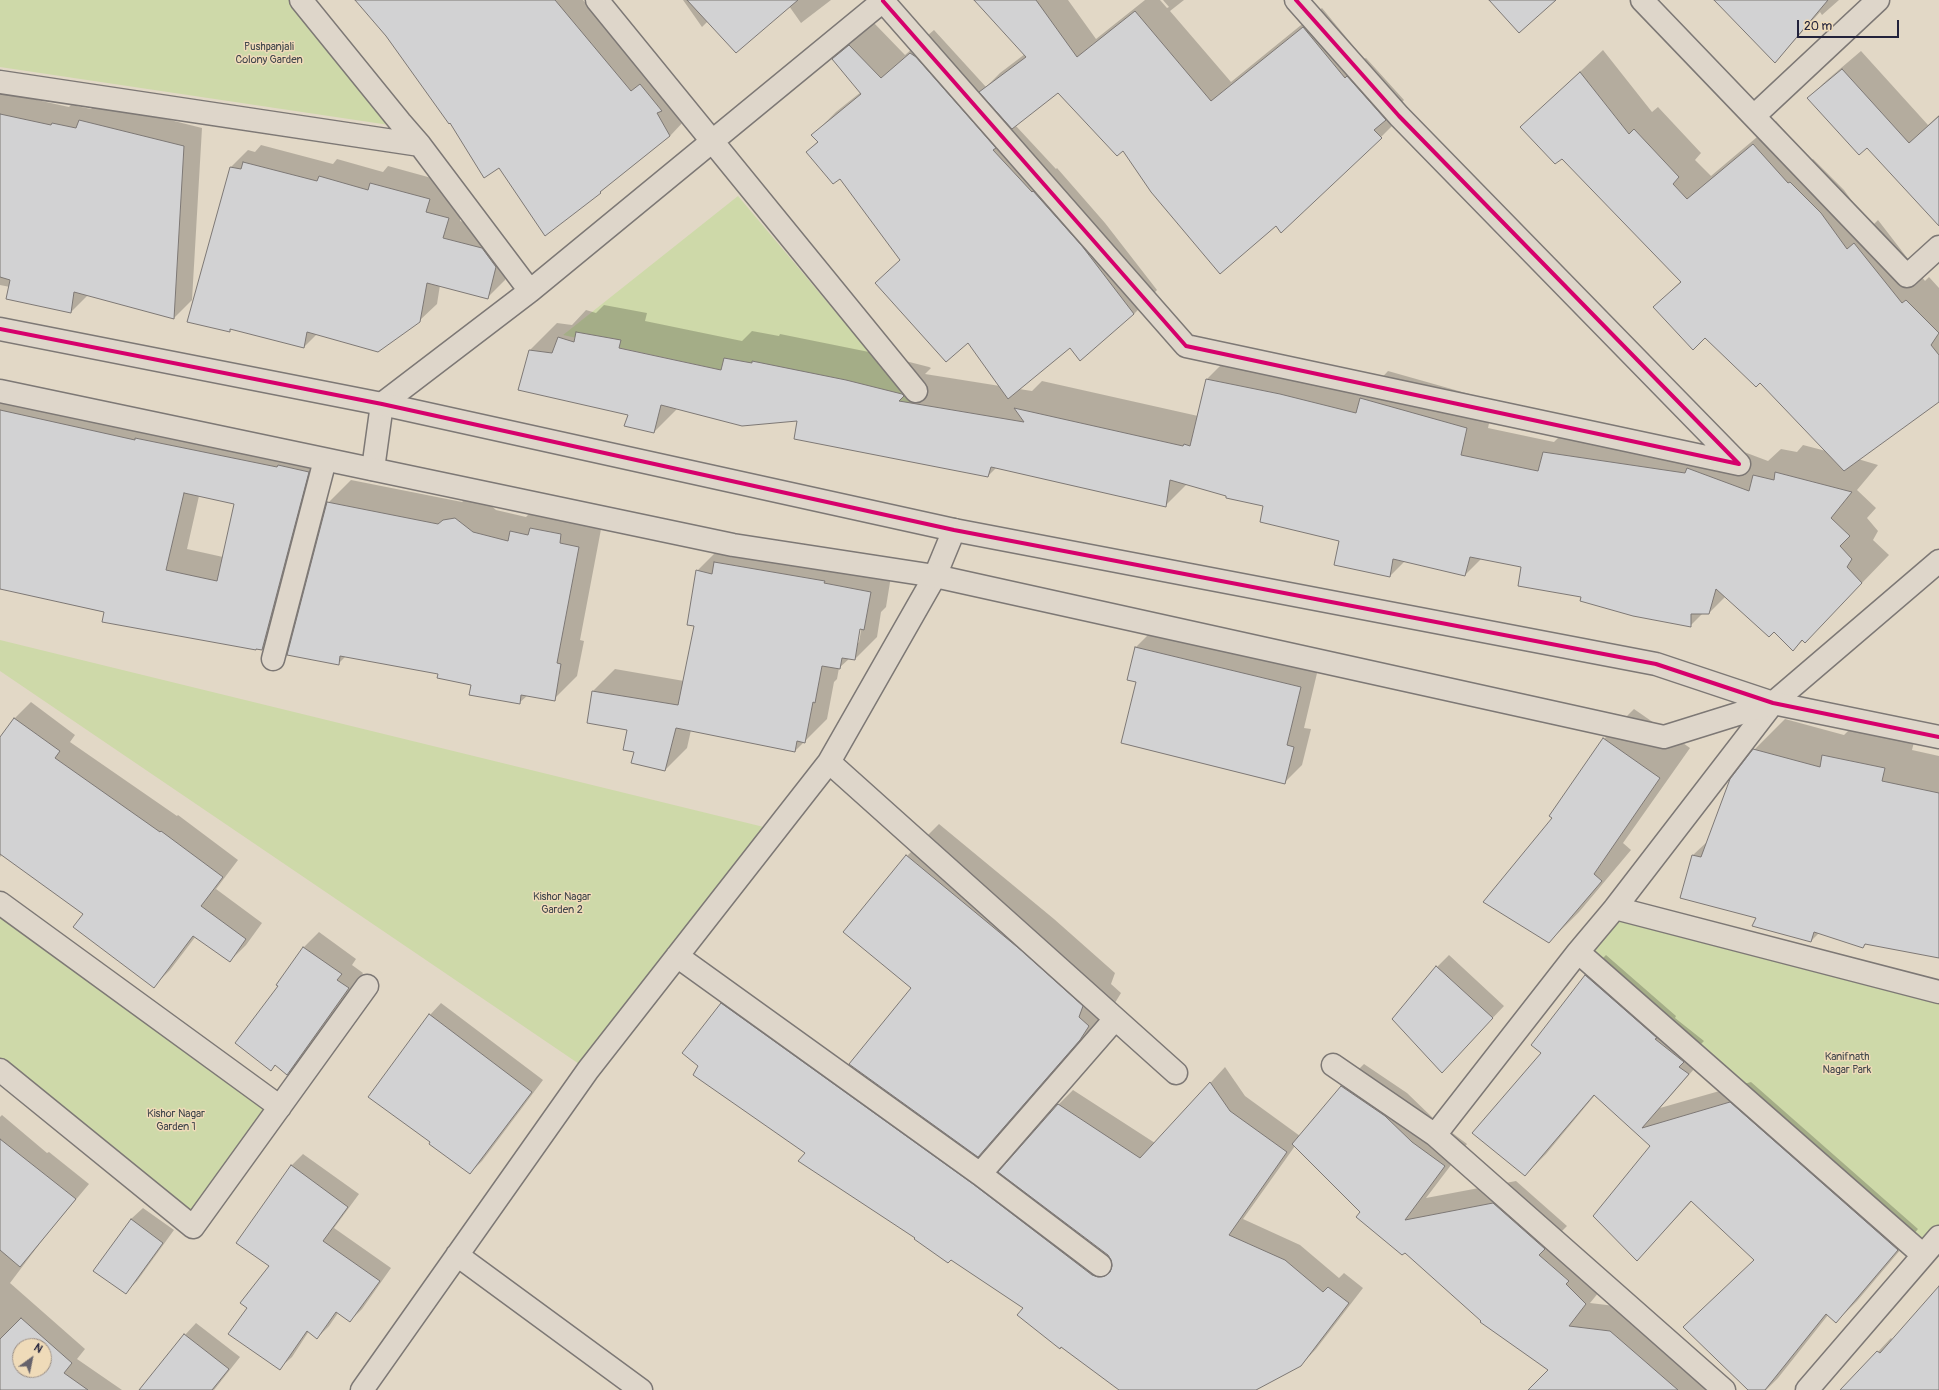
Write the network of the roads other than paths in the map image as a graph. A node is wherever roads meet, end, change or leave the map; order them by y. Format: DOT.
graph roads {
  1 [pos="301,0"];
  2 [pos="597,0"];
  3 [pos="884,0"];
  4 [pos="1296,0"];
  5 [pos="1642,0"];
  6 [pos="1878,0"];
  7 [pos="0,82"];
  8 [pos="1754,116"];
  9 [pos="713,140"];
  10 [pos="420,145"];
  11 [pos="1939,246"];
  12 [pos="530,291"];
  13 [pos="0,329"];
  14 [pos="0,391"];
  15 [pos="916,391"];
  16 [pos="382,404"];
  17 [pos="325,460"];
  18 [pos="373,469"];
  19 [pos="954,530"];
  20 [pos="1939,561"];
  21 [pos="935,576"];
  22 [pos="273,660"];
  23 [pos="1773,703"];
  24 [pos="1939,737"];
  25 [pos="829,762"];
  26 [pos="0,903"];
  27 [pos="1615,908"];
  28 [pos="1578,952"];
  29 [pos="677,956"];
  30 [pos="368,986"];
  31 [pos="1939,992"];
  32 [pos="1115,1019"];
  33 [pos="1334,1065"];
  34 [pos="0,1070"];
  35 [pos="1176,1073"];
  36 [pos="280,1107"];
  37 [pos="1435,1135"];
  38 [pos="980,1174"];
  39 [pos="1939,1237"];
  40 [pos="457,1255"];
  41 [pos="1923,1255"];
  42 [pos="1100,1265"];
  43 [pos="362,1390"];
  44 [pos="640,1390"];
  45 [pos="1724,1390"];
  46 [pos="1807,1390"];
  1 -- 10 [label="street"];
  2 -- 9 [label="street"];
  3 -- 4 [label="street"];
  3 -- 9 [label="street"];
  5 -- 8 [label="street"];
  6 -- 8 [label="street"];
  7 -- 10 [label="street"];
  8 -- 11 [label="street"];
  9 -- 12 [label="street"];
  9 -- 15 [label="street"];
  10 -- 12 [label="street"];
  12 -- 16 [label="street"];
  13 -- 16 [label="street"];
  14 -- 17 [label="street"];
  16 -- 18 [label="street"];
  16 -- 19 [label="street"];
  17 -- 18 [label="street"];
  17 -- 22 [label="street"];
  18 -- 21 [label="street"];
  19 -- 21 [label="street"];
  19 -- 23 [label="street"];
  20 -- 23 [label="street"];
  21 -- 23 [label="street"];
  21 -- 25 [label="street"];
  23 -- 24 [label="street"];
  23 -- 27 [label="street"];
  25 -- 29 [label="street"];
  25 -- 32 [label="street"];
  26 -- 36 [label="street"];
  27 -- 28 [label="street"];
  27 -- 31 [label="street"];
  28 -- 37 [label="street"];
  28 -- 41 [label="street"];
  29 -- 38 [label="street"];
  29 -- 40 [label="street"];
  30 -- 36 [label="street"];
  32 -- 35 [label="street"];
  32 -- 38 [label="street"];
  33 -- 37 [label="street"];
  34 -- 36 [label="street"];
  37 -- 45 [label="street"];
  38 -- 42 [label="street"];
  39 -- 41 [label="street"];
  40 -- 43 [label="street"];
  40 -- 44 [label="street"];
  41 -- 46 [label="street"];
}
